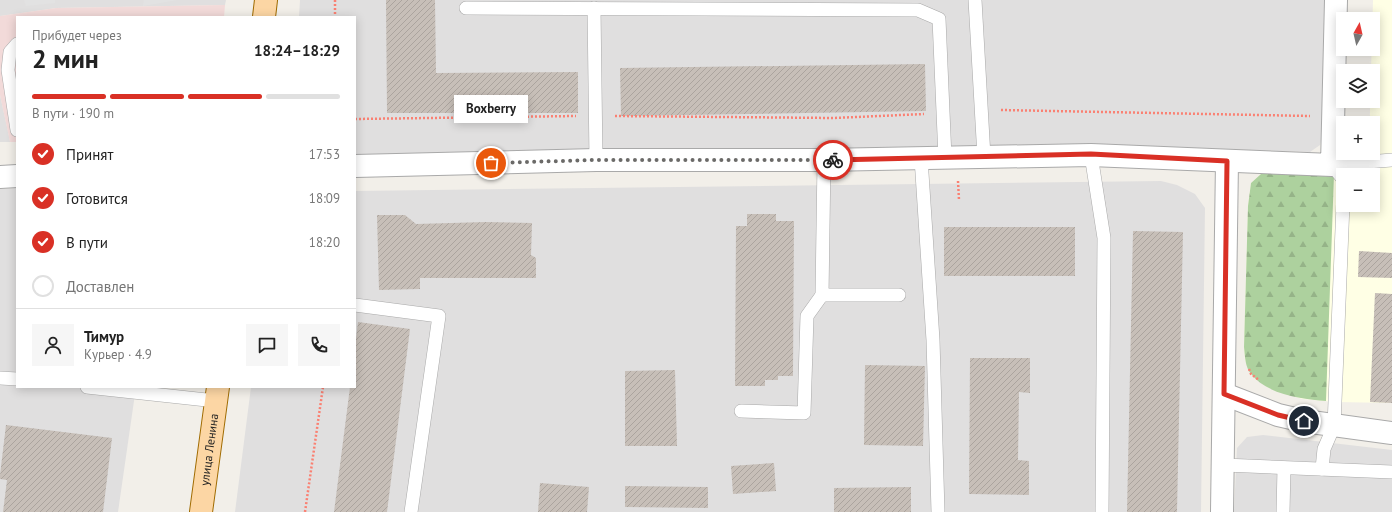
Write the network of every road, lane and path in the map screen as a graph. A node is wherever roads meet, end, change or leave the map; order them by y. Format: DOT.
graph roads {
  1 [pos="266,0"];
  2 [pos="335,0"];
  3 [pos="975,0"];
  4 [pos="1336,0"];
  5 [pos="560,4"];
  6 [pos="466,8"];
  7 [pos="594,8"];
  8 [pos="264,16"];
  9 [pos="335,16"];
  10 [pos="16,45"];
  11 [pos="981,110"];
  12 [pos="943,114"];
  13 [pos="1333,117"];
  14 [pos="834,118"];
  15 [pos="16,123"];
  16 [pos="1091,154"];
  17 [pos="984,157"];
  18 [pos="921,158"];
  19 [pos="945,158"];
  20 [pos="596,160"];
  21 [pos="824,160"];
  22 [pos="1392,160"];
  23 [pos="1227,161"];
  24 [pos="356,166"];
  25 [pos="1337,168"];
  26 [pos="1355,168"];
  27 [pos="1336,172"];
  28 [pos="16,176"];
  29 [pos="0,177"];
  30 [pos="958,180"];
  31 [pos="959,200"];
  32 [pos="1343,212"];
  33 [pos="822,295"];
  34 [pos="899,295"];
  35 [pos="356,305"];
  36 [pos="1248,367"];
  37 [pos="0,378"];
  38 [pos="16,380"];
  39 [pos="1262,383"];
  40 [pos="106,388"];
  41 [pos="323,388"];
  42 [pos="217,394"];
  43 [pos="1224,394"];
  44 [pos="741,411"];
  45 [pos="1334,426"];
  46 [pos="1392,433"];
  47 [pos="1224,465"];
  48 [pos="1284,468"];
  49 [pos="1322,469"];
  50 [pos="1392,472"];
  51 [pos="201,512"];
  52 [pos="305,512"];
  53 [pos="411,512"];
  54 [pos="938,512"];
  55 [pos="1102,512"];
  56 [pos="1222,512"];
  57 [pos="1283,512"];
  1 -- 8 [label="main road"];
  2 -- 9 [label="path"];
  3 -- 11 [label="lane"];
  4 -- 13 [label="street"];
  5 -- 6 [label="lane"];
  5 -- 7 [label="lane"];
  7 -- 12 [label="lane"];
  7 -- 20 [label="lane"];
  10 -- 15 [label="lane"];
  11 -- 13 [label="path"];
  11 -- 17 [label="lane"];
  12 -- 14 [label="path"];
  12 -- 19 [label="lane"];
  13 -- 25 [label="street"];
  16 -- 17 [label="street"];
  16 -- 23 [label="street"];
  16 -- 55 [label="lane"];
  17 -- 19 [label="street"];
  18 -- 19 [label="street"];
  18 -- 21 [label="street"];
  18 -- 54 [label="lane"];
  20 -- 21 [label="street"];
  20 -- 24 [label="street"];
  21 -- 33 [label="lane"];
  22 -- 26 [label="lane"];
  23 -- 27 [label="street"];
  23 -- 43 [label="street"];
  28 -- 29 [label="street"];
  30 -- 31 [label="path"];
  32 -- 45 [label="lane"];
  33 -- 34 [label="lane"];
  33 -- 44 [label="lane"];
  35 -- 53 [label="lane"];
  36 -- 39 [label="path"];
  37 -- 38 [label="lane"];
  40 -- 42 [label="lane"];
  41 -- 52 [label="path"];
  42 -- 51 [label="main road, улица Ленина"];
  43 -- 45 [label="street"];
  43 -- 47 [label="street"];
  45 -- 46 [label="street"];
  45 -- 49 [label="lane"];
  47 -- 48 [label="lane"];
  47 -- 56 [label="street"];
  48 -- 49 [label="lane"];
  48 -- 57 [label="lane"];
  49 -- 50 [label="lane"];
}
